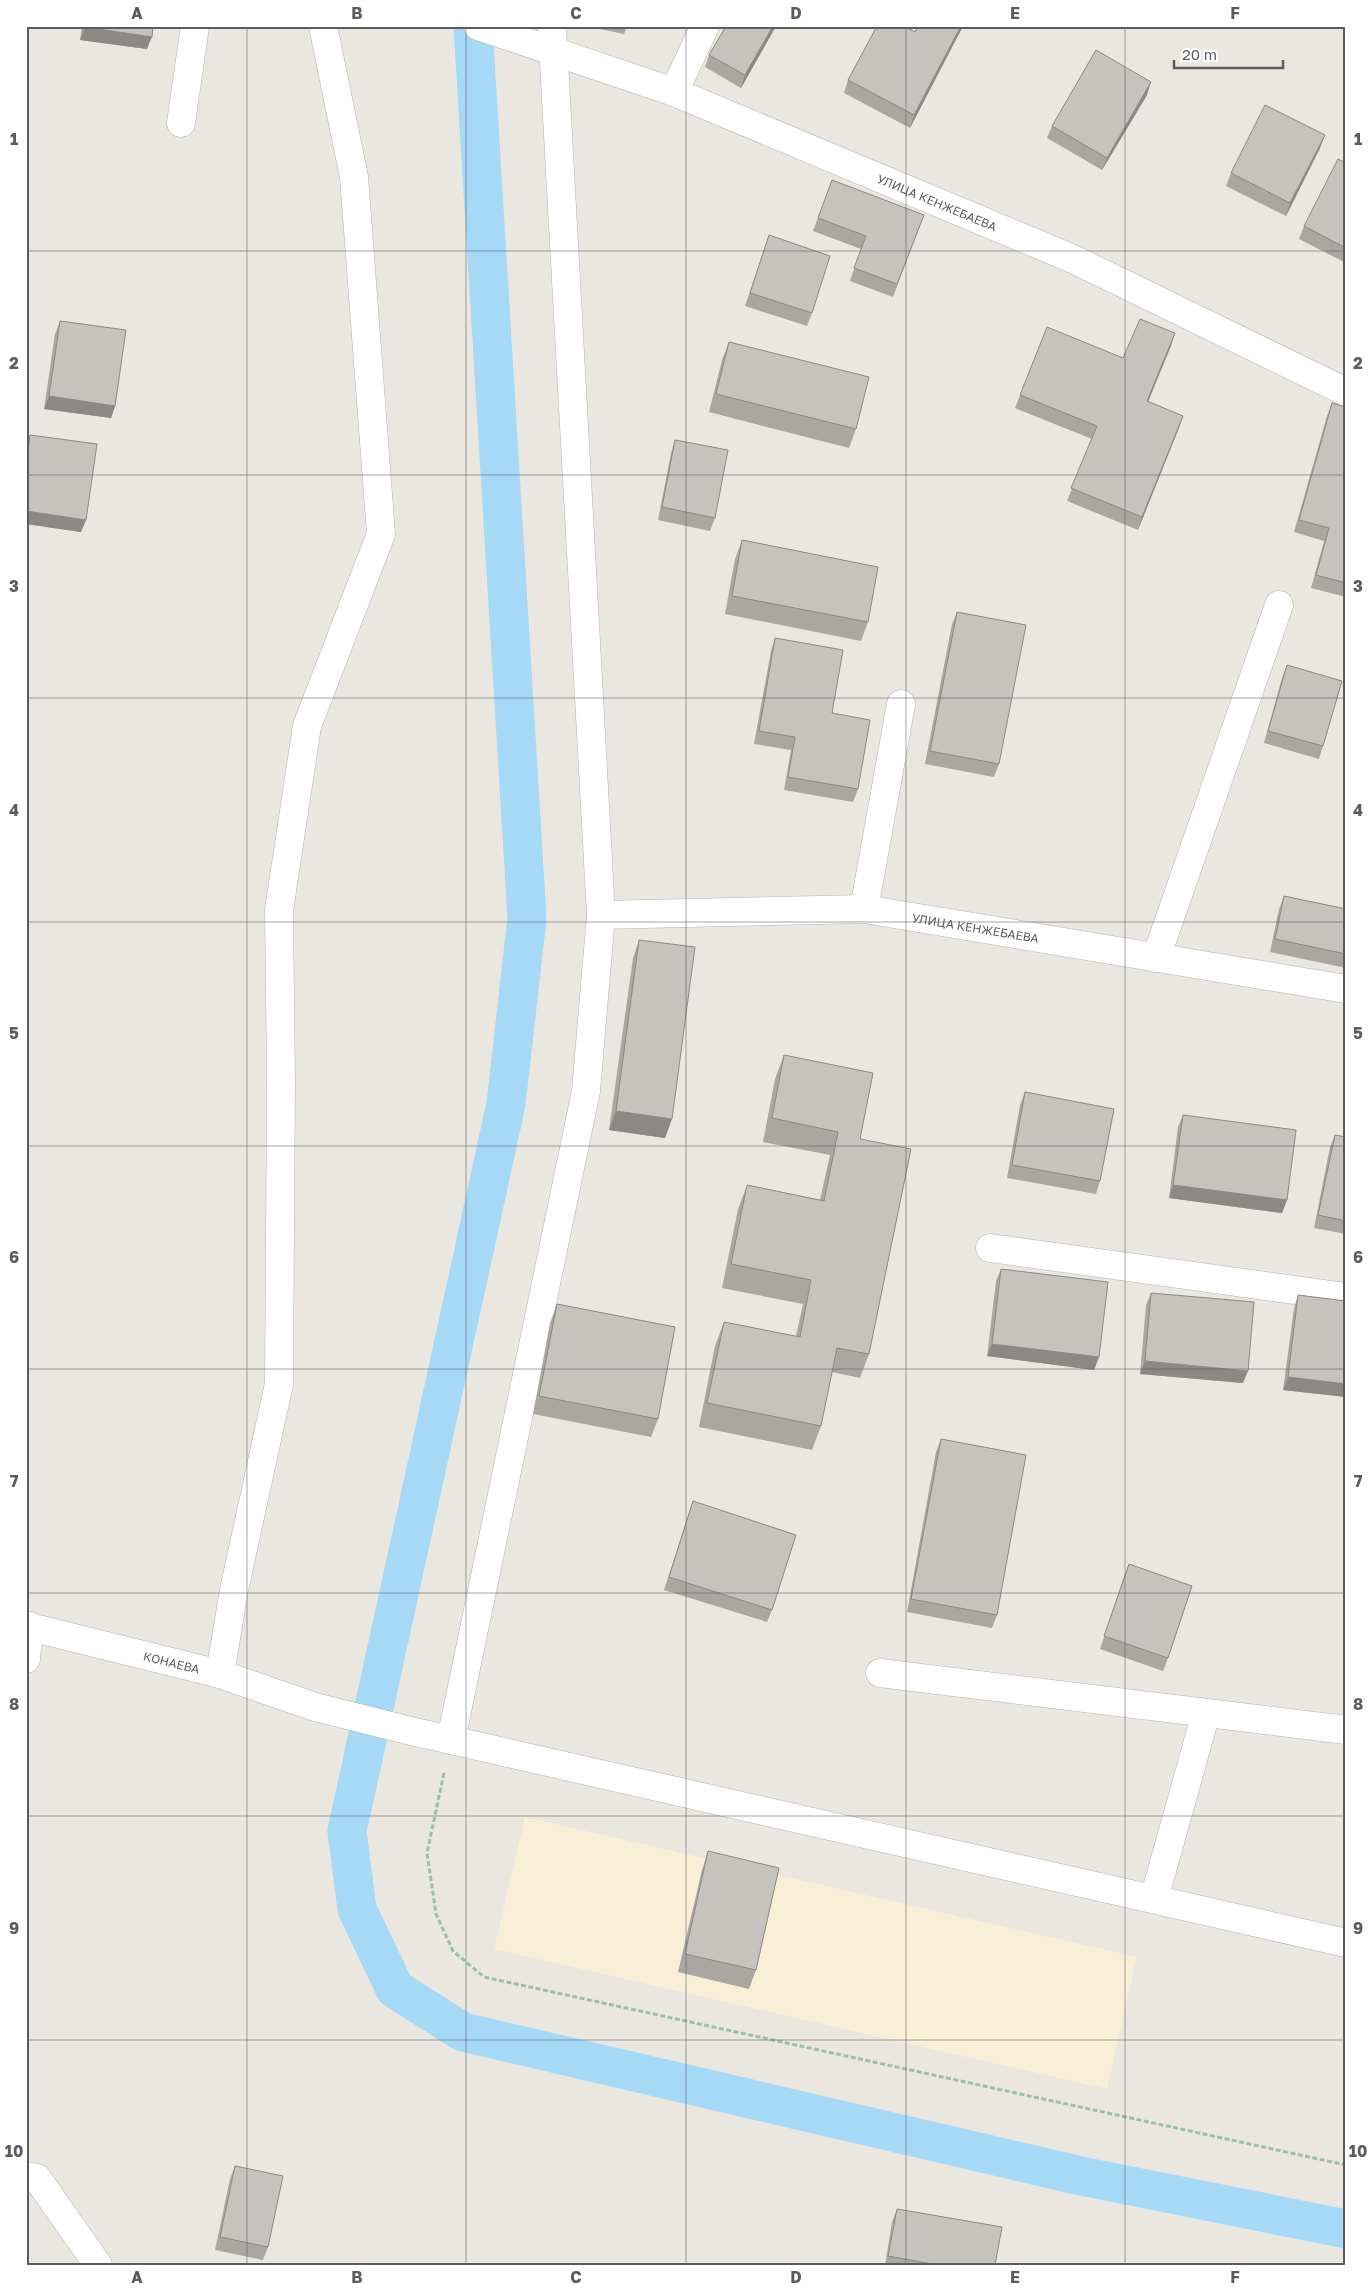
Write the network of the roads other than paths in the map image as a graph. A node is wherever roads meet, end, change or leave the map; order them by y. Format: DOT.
graph roads {
  1 [pos="194,26"];
  2 [pos="323,26"];
  3 [pos="478,26"];
  4 [pos="704,26"];
  5 [pos="554,39"];
  6 [pos="674,92"];
  7 [pos="181,123"];
  8 [pos="1346,392"];
  9 [pos="1279,604"];
  10 [pos="901,704"];
  11 [pos="864,909"];
  12 [pos="601,914"];
  13 [pos="1156,958"];
  14 [pos="1346,990"];
  15 [pos="990,1248"];
  16 [pos="1346,1296"];
  17 [pos="28,1626"];
  18 [pos="26,1659"];
  19 [pos="880,1673"];
  20 [pos="220,1674"];
  21 [pos="1206,1713"];
  22 [pos="1346,1730"];
  23 [pos="451,1740"];
  24 [pos="1154,1899"];
  25 [pos="1346,1943"];
  26 [pos="26,2176"];
  27 [pos="98,2265"];
  1 -- 7 [label="street"];
  2 -- 20 [label="street"];
  3 -- 5 [label="street, УЛИЦА КЕНЖЕБАЕВА"];
  4 -- 6 [label="street"];
  5 -- 6 [label="street, УЛИЦА КЕНЖЕБАЕВА"];
  5 -- 12 [label="street"];
  6 -- 8 [label="street, УЛИЦА КЕНЖЕБАЕВА"];
  9 -- 13 [label="street"];
  10 -- 11 [label="street"];
  11 -- 12 [label="street, УЛИЦА КЕНЖЕБАЕВА"];
  11 -- 13 [label="street, УЛИЦА КЕНЖЕБАЕВА"];
  12 -- 23 [label="street"];
  13 -- 14 [label="street, УЛИЦА КЕНЖЕБАЕВА"];
  15 -- 16 [label="street"];
  17 -- 18 [label="street"];
  17 -- 20 [label="street, КОНАЕВА"];
  19 -- 21 [label="street"];
  20 -- 23 [label="street, КОНАЕВА"];
  21 -- 22 [label="street"];
  21 -- 24 [label="street"];
  23 -- 24 [label="street, КОНАЕВА"];
  24 -- 25 [label="street, КОНАЕВА"];
  26 -- 27 [label="street"];
}
